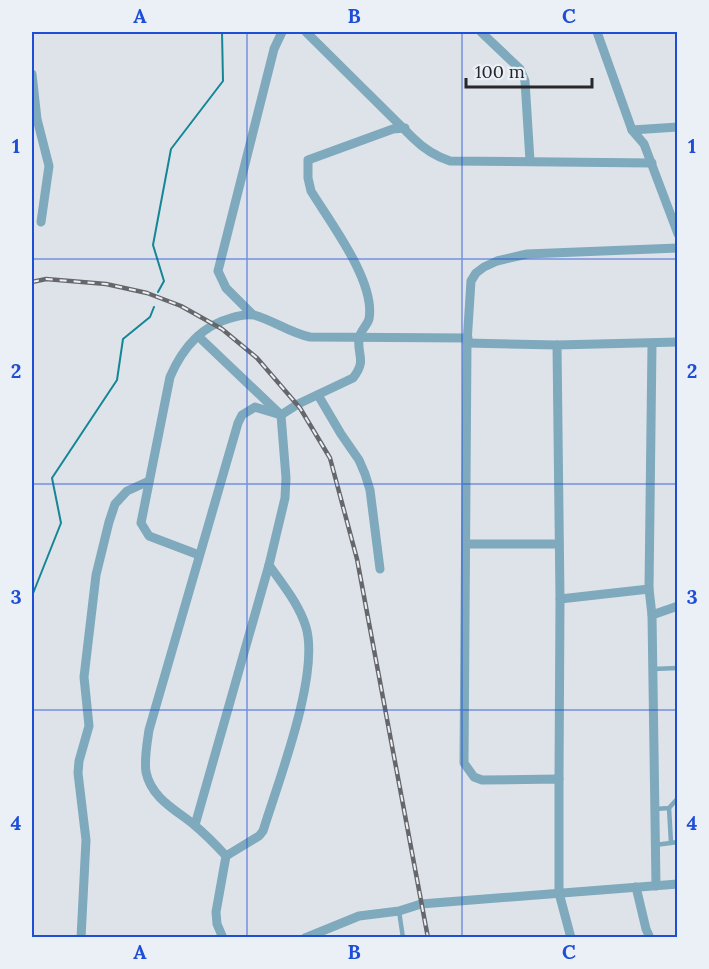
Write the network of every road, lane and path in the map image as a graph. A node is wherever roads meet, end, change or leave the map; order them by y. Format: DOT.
graph roads {
  1 [pos="282,32"];
  2 [pos="306,32"];
  3 [pos="481,32"];
  4 [pos="597,32"];
  5 [pos="32,75"];
  6 [pos="678,127"];
  7 [pos="405,128"];
  8 [pos="632,130"];
  9 [pos="530,161"];
  10 [pos="651,163"];
  11 [pos="41,222"];
  12 [pos="678,234"];
  13 [pos="678,248"];
  14 [pos="252,315"];
  15 [pos="198,336"];
  16 [pos="358,338"];
  17 [pos="467,341"];
  18 [pos="678,342"];
  19 [pos="652,344"];
  20 [pos="557,345"];
  21 [pos="318,395"];
  22 [pos="282,415"];
  23 [pos="149,481"];
  24 [pos="467,544"];
  25 [pos="560,544"];
  26 [pos="199,555"];
  27 [pos="268,565"];
  28 [pos="380,569"];
  29 [pos="649,589"];
  30 [pos="560,599"];
  31 [pos="678,606"];
  32 [pos="652,615"];
  33 [pos="678,668"];
  34 [pos="652,669"];
  35 [pos="559,779"];
  36 [pos="678,798"];
  37 [pos="669,808"];
  38 [pos="655,809"];
  39 [pos="195,825"];
  40 [pos="671,843"];
  41 [pos="678,843"];
  42 [pos="655,845"];
  43 [pos="226,856"];
  44 [pos="678,884"];
  45 [pos="656,886"];
  46 [pos="636,887"];
  47 [pos="559,893"];
  48 [pos="399,910"];
  49 [pos="222,937"];
  50 [pos="81,938"];
  51 [pos="305,938"];
  52 [pos="403,938"];
  53 [pos="571,938"];
  54 [pos="650,938"];
  1 -- 14 [label="street"];
  2 -- 7 [label="street"];
  3 -- 9 [label="street"];
  4 -- 8 [label="street"];
  5 -- 11 [label="street"];
  6 -- 8 [label="street"];
  7 -- 9 [label="street"];
  7 -- 16 [label="street"];
  8 -- 10 [label="street"];
  9 -- 10 [label="street"];
  10 -- 12 [label="street"];
  13 -- 17 [label="street"];
  14 -- 15 [label="street"];
  14 -- 16 [label="street"];
  15 -- 22 [label="street"];
  15 -- 23 [label="street"];
  16 -- 17 [label="street"];
  16 -- 21 [label="street"];
  17 -- 20 [label="street"];
  17 -- 24 [label="street"];
  18 -- 19 [label="street"];
  19 -- 20 [label="street"];
  19 -- 29 [label="street"];
  20 -- 25 [label="street"];
  21 -- 22 [label="street"];
  21 -- 28 [label="street"];
  22 -- 26 [label="street"];
  22 -- 27 [label="street"];
  23 -- 26 [label="street"];
  23 -- 50 [label="street"];
  24 -- 25 [label="street"];
  24 -- 35 [label="street"];
  25 -- 30 [label="street"];
  26 -- 39 [label="street"];
  27 -- 39 [label="street"];
  27 -- 43 [label="street"];
  29 -- 30 [label="street"];
  29 -- 32 [label="street"];
  30 -- 35 [label="street"];
  31 -- 32 [label="street"];
  32 -- 34 [label="street"];
  33 -- 34 [label="lane"];
  34 -- 38 [label="street"];
  35 -- 47 [label="street"];
  36 -- 37 [label="lane"];
  37 -- 38 [label="lane"];
  37 -- 40 [label="lane"];
  38 -- 42 [label="street"];
  39 -- 43 [label="street"];
  40 -- 41 [label="lane"];
  40 -- 42 [label="lane"];
  42 -- 45 [label="street"];
  43 -- 49 [label="street"];
  44 -- 45 [label="street"];
  45 -- 46 [label="street"];
  46 -- 47 [label="street"];
  46 -- 54 [label="street"];
  47 -- 48 [label="street"];
  47 -- 53 [label="street"];
  48 -- 51 [label="street"];
  48 -- 52 [label="lane"];
}
